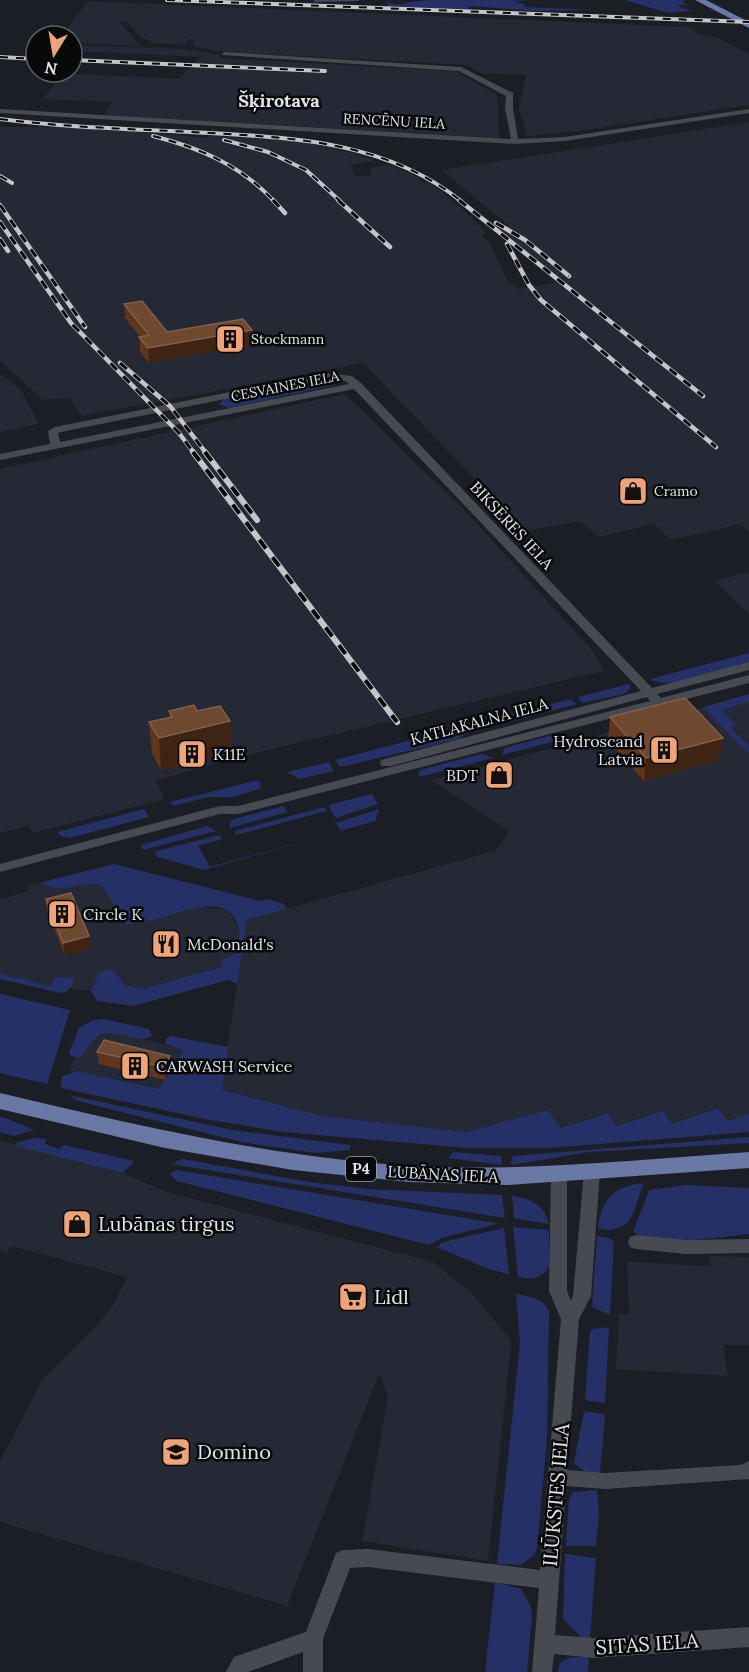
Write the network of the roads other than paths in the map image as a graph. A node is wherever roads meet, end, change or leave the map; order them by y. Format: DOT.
graph roads {
  1 [pos="699,0"];
  2 [pos="746,25"];
  3 [pos="224,54"];
  4 [pos="0,111"];
  5 [pos="749,111"];
  6 [pos="515,142"];
  7 [pos="338,376"];
  8 [pos="358,385"];
  9 [pos="205,400"];
  10 [pos="218,413"];
  11 [pos="108,419"];
  12 [pos="120,433"];
  13 [pos="55,446"];
  14 [pos="0,457"];
  15 [pos="749,666"];
  16 [pos="749,679"];
  17 [pos="648,693"];
  18 [pos="659,703"];
  19 [pos="220,810"];
  20 [pos="0,868"];
  21 [pos="0,1101"];
  22 [pos="749,1160"];
  23 [pos="592,1171"];
  24 [pos="559,1173"];
  25 [pos="636,1242"];
  26 [pos="749,1246"];
  27 [pos="570,1319"];
  28 [pos="749,1469"];
  29 [pos="558,1477"];
  30 [pos="549,1580"];
  31 [pos="749,1637"];
  32 [pos="313,1639"];
  33 [pos="545,1644"];
  34 [pos="236,1672"];
  35 [pos="313,1672"];
  36 [pos="543,1672"];
  1 -- 2 [label="main road"];
  3 -- 6 [label="street"];
  4 -- 6 [label="street, RENCĒNU IELA"];
  5 -- 6 [label="street, RENCĒNU IELA"];
  7 -- 8 [label="street, BIKSĒRES IELA"];
  7 -- 9 [label="street, CESVAINES IELA"];
  8 -- 10 [label="street, CESVAINES IELA"];
  8 -- 17 [label="street, BIKSĒRES IELA"];
  9 -- 10 [label="street, CESVAINES IELA"];
  9 -- 11 [label="street, CESVAINES IELA"];
  10 -- 12 [label="street, CESVAINES IELA"];
  11 -- 12 [label="street"];
  11 -- 13 [label="street, CESVAINES IELA"];
  12 -- 13 [label="street, CESVAINES IELA"];
  13 -- 14 [label="street, CESVAINES IELA"];
  15 -- 17 [label="street, KATLAKALNA IELA"];
  16 -- 18 [label="street, KATLAKALNA IELA"];
  17 -- 18 [label="street, BIKSĒRES IELA"];
  17 -- 19 [label="street, KATLAKALNA IELA"];
  18 -- 19 [label="street, KATLAKALNA IELA"];
  19 -- 20 [label="street, KATLAKALNA IELA"];
  21 -- 24 [label="main road, LUBĀNAS IELA / P4"];
  22 -- 23 [label="main road, LUBĀNAS IELA / P4"];
  23 -- 24 [label="main road, LUBĀNAS IELA / P4"];
  23 -- 27 [label="street, ILŪKSTES IELA"];
  24 -- 27 [label="street, ILŪKSTES IELA"];
  25 -- 26 [label="street"];
  27 -- 29 [label="street, ILŪKSTES IELA"];
  28 -- 29 [label="street"];
  29 -- 30 [label="street, ILŪKSTES IELA"];
  30 -- 32 [label="street"];
  30 -- 33 [label="street, ILŪKSTES IELA"];
  31 -- 33 [label="street, SITAS IELA"];
  32 -- 34 [label="street"];
  32 -- 35 [label="street"];
  33 -- 36 [label="street, ILŪKSTES IELA"];
}
